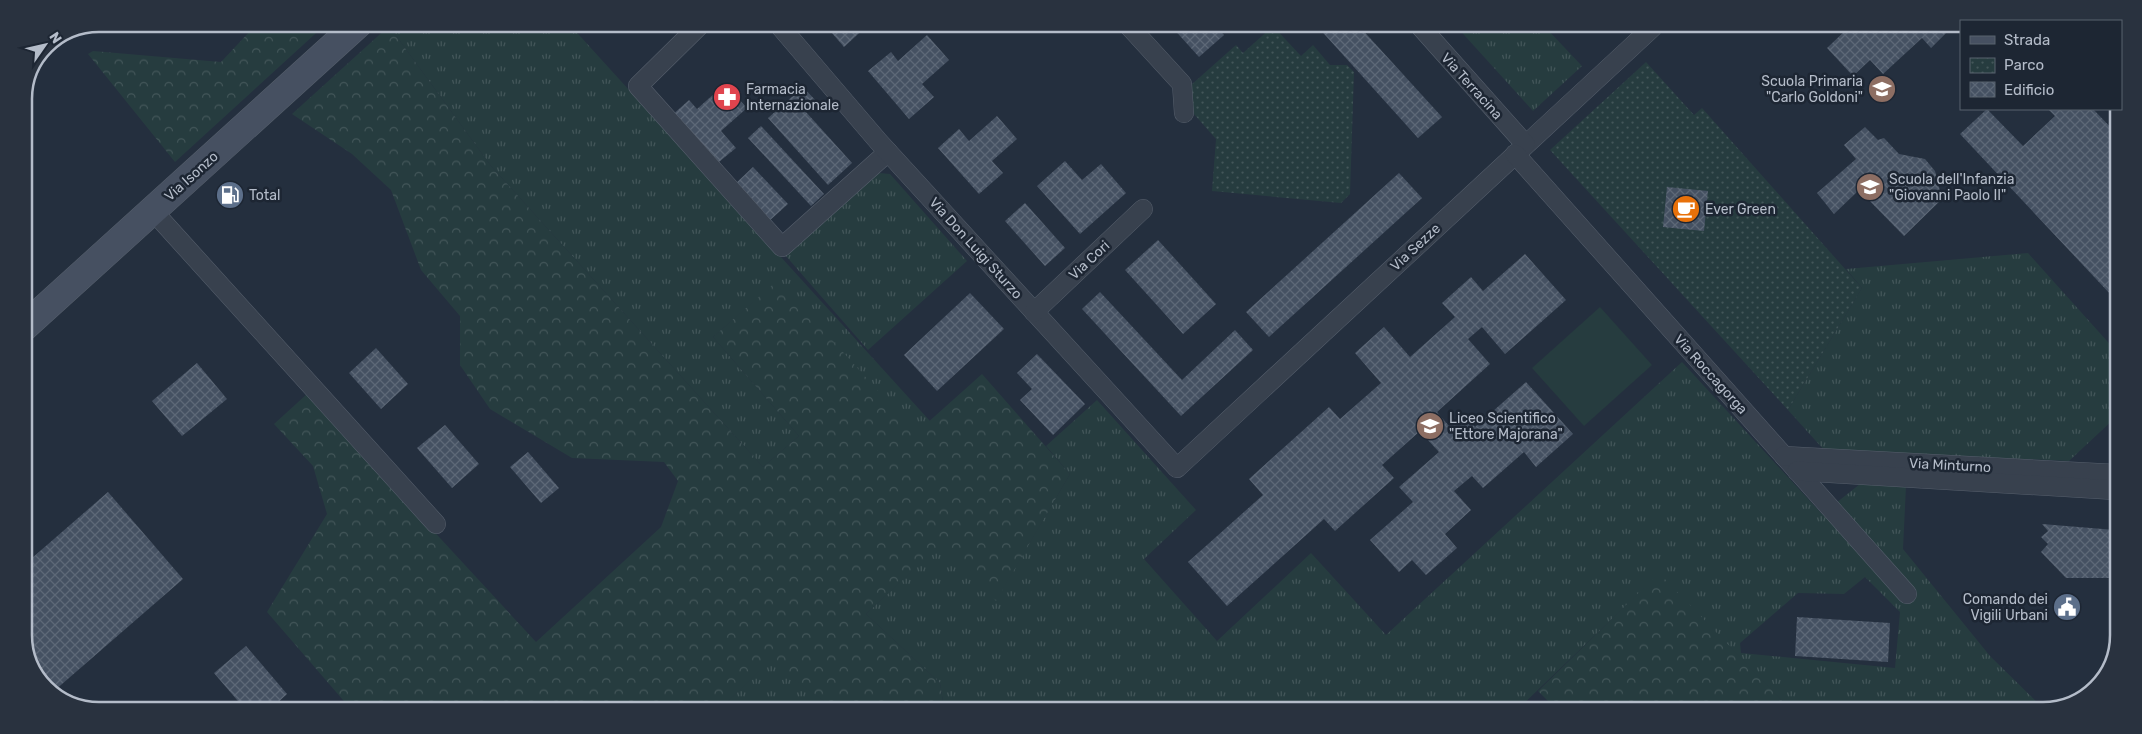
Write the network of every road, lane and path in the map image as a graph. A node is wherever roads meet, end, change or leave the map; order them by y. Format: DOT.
graph roads {
  1 [pos="349,32"];
  2 [pos="693,32"];
  3 [pos="785,32"];
  4 [pos="1134,32"];
  5 [pos="1425,32"];
  6 [pos="1648,32"];
  7 [pos="1184,114"];
  8 [pos="1520,149"];
  9 [pos="888,152"];
  10 [pos="1143,209"];
  11 [pos="153,211"];
  12 [pos="1034,312"];
  13 [pos="32,319"];
  14 [pos="1784,456"];
  15 [pos="1178,468"];
  16 [pos="1798,471"];
  17 [pos="2110,474"];
  18 [pos="2110,490"];
  19 [pos="436,524"];
  20 [pos="1906,594"];
  1 -- 11 [label="main road, Via Isonzo"];
  2 -- 9 [label="street"];
  3 -- 9 [label="street, Via Don Luigi Sturzo"];
  4 -- 7 [label="street"];
  5 -- 8 [label="street, Via Terracina"];
  6 -- 8 [label="street, Via Sezze"];
  8 -- 14 [label="street, Via Roccagorga"];
  8 -- 15 [label="street, Via Sezze"];
  9 -- 12 [label="street, Via Don Luigi Sturzo"];
  10 -- 12 [label="street, Via Cori"];
  11 -- 13 [label="main road, Via Isonzo"];
  11 -- 19 [label="street"];
  12 -- 15 [label="street, Via Don Luigi Sturzo"];
  14 -- 16 [label="street, Via Roccagorga"];
  14 -- 17 [label="street, Via Minturno"];
  16 -- 18 [label="street, Via Minturno"];
  16 -- 20 [label="street, Via Roccagorga"];
}
